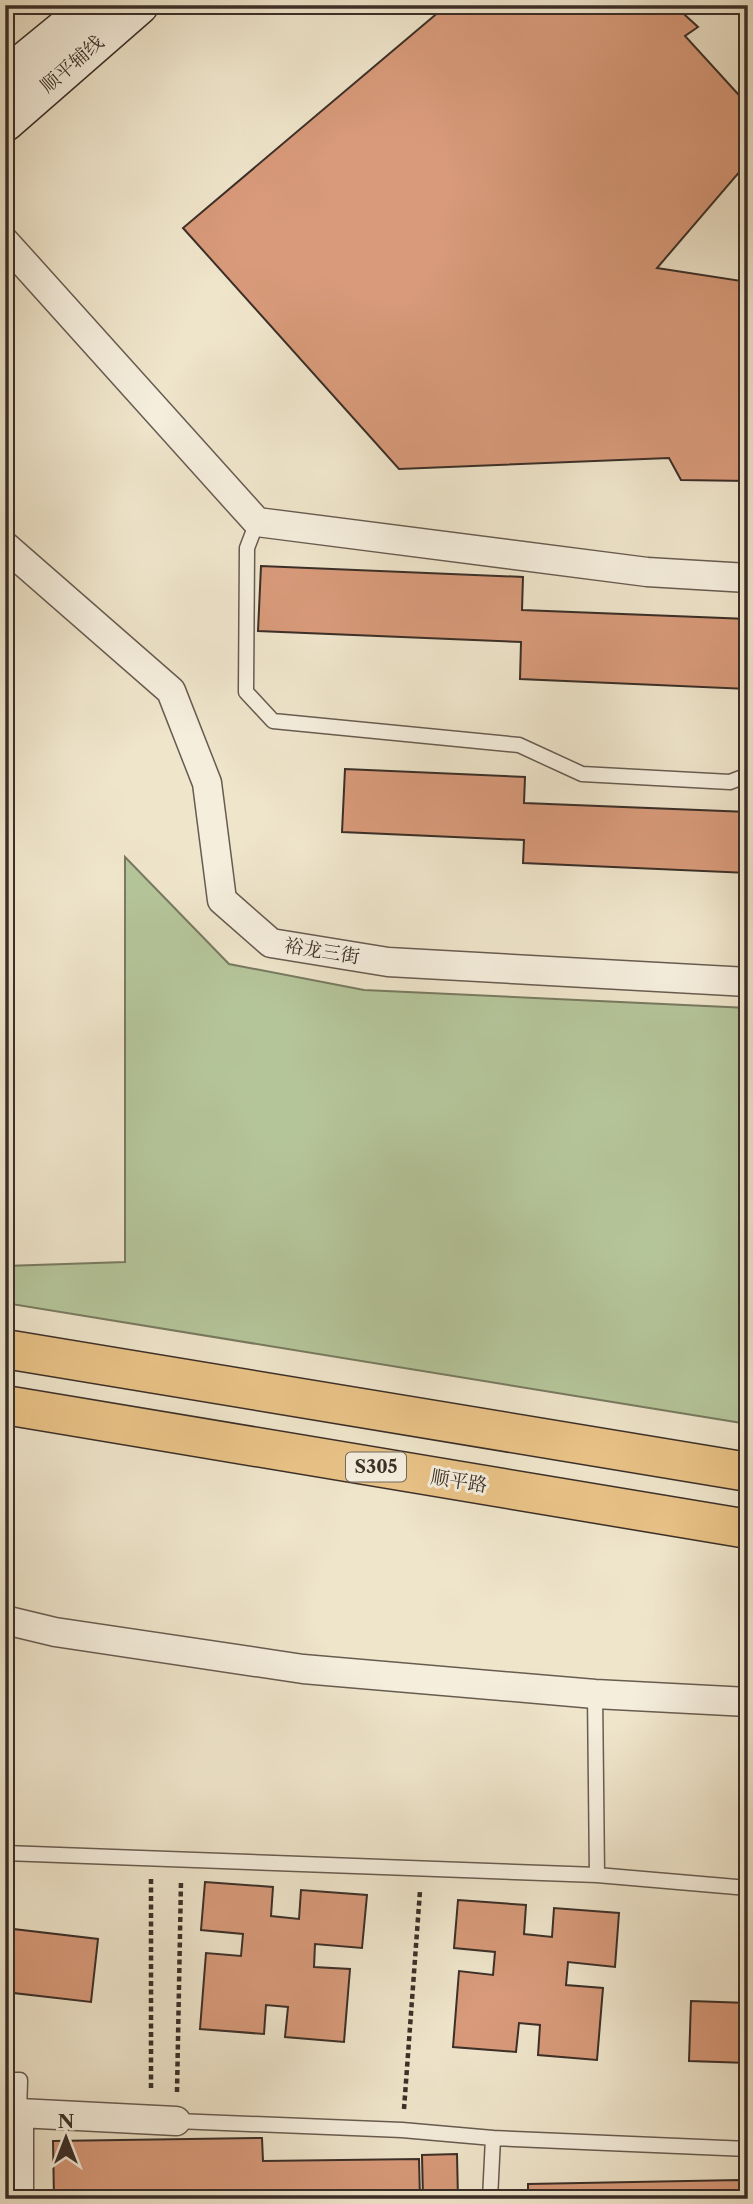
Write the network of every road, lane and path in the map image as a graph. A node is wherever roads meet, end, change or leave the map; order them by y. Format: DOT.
graph roads {
  1 [pos="94,5"];
  2 [pos="139,5"];
  3 [pos="5,78"];
  4 [pos="5,122"];
  5 [pos="5,243"];
  6 [pos="257,522"];
  7 [pos="5,546"];
  8 [pos="748,578"];
  9 [pos="748,775"];
  10 [pos="748,982"];
  11 [pos="5,1349"];
  12 [pos="5,1405"];
  13 [pos="748,1472"];
  14 [pos="748,1529"];
  15 [pos="5,1620"];
  16 [pos="596,1694"];
  17 [pos="748,1702"];
  18 [pos="5,1853"];
  19 [pos="421,1869"];
  20 [pos="151,1874"];
  21 [pos="597,1875"];
  22 [pos="181,1876"];
  23 [pos="748,1888"];
  24 [pos="5,2080"];
  25 [pos="19,2113"];
  26 [pos="164,2121"];
  27 [pos="402,2130"];
  28 [pos="493,2138"];
  29 [pos="748,2149"];
  30 [pos="19,2199"];
  31 [pos="490,2199"];
  1 -- 3 [label="main road, 顺平辅线"];
  2 -- 4 [label="main road, 顺平辅线"];
  5 -- 6 [label="street"];
  6 -- 8 [label="street"];
  6 -- 9 [label="lane"];
  7 -- 10 [label="street, 裕龙三街"];
  11 -- 13 [label="main road"];
  12 -- 14 [label="main road, 顺平路 / S305"];
  15 -- 16 [label="street"];
  16 -- 17 [label="street"];
  16 -- 21 [label="lane"];
  18 -- 19 [label="lane"];
  19 -- 21 [label="lane"];
  19 -- 27 [label="path"];
  20 -- 26 [label="path"];
  21 -- 23 [label="lane"];
  22 -- 26 [label="path"];
  24 -- 25 [label="lane"];
  25 -- 26 [label="street"];
  25 -- 30 [label="street"];
  26 -- 27 [label="lane"];
  27 -- 28 [label="lane"];
  28 -- 29 [label="lane"];
  28 -- 31 [label="lane"];
}
